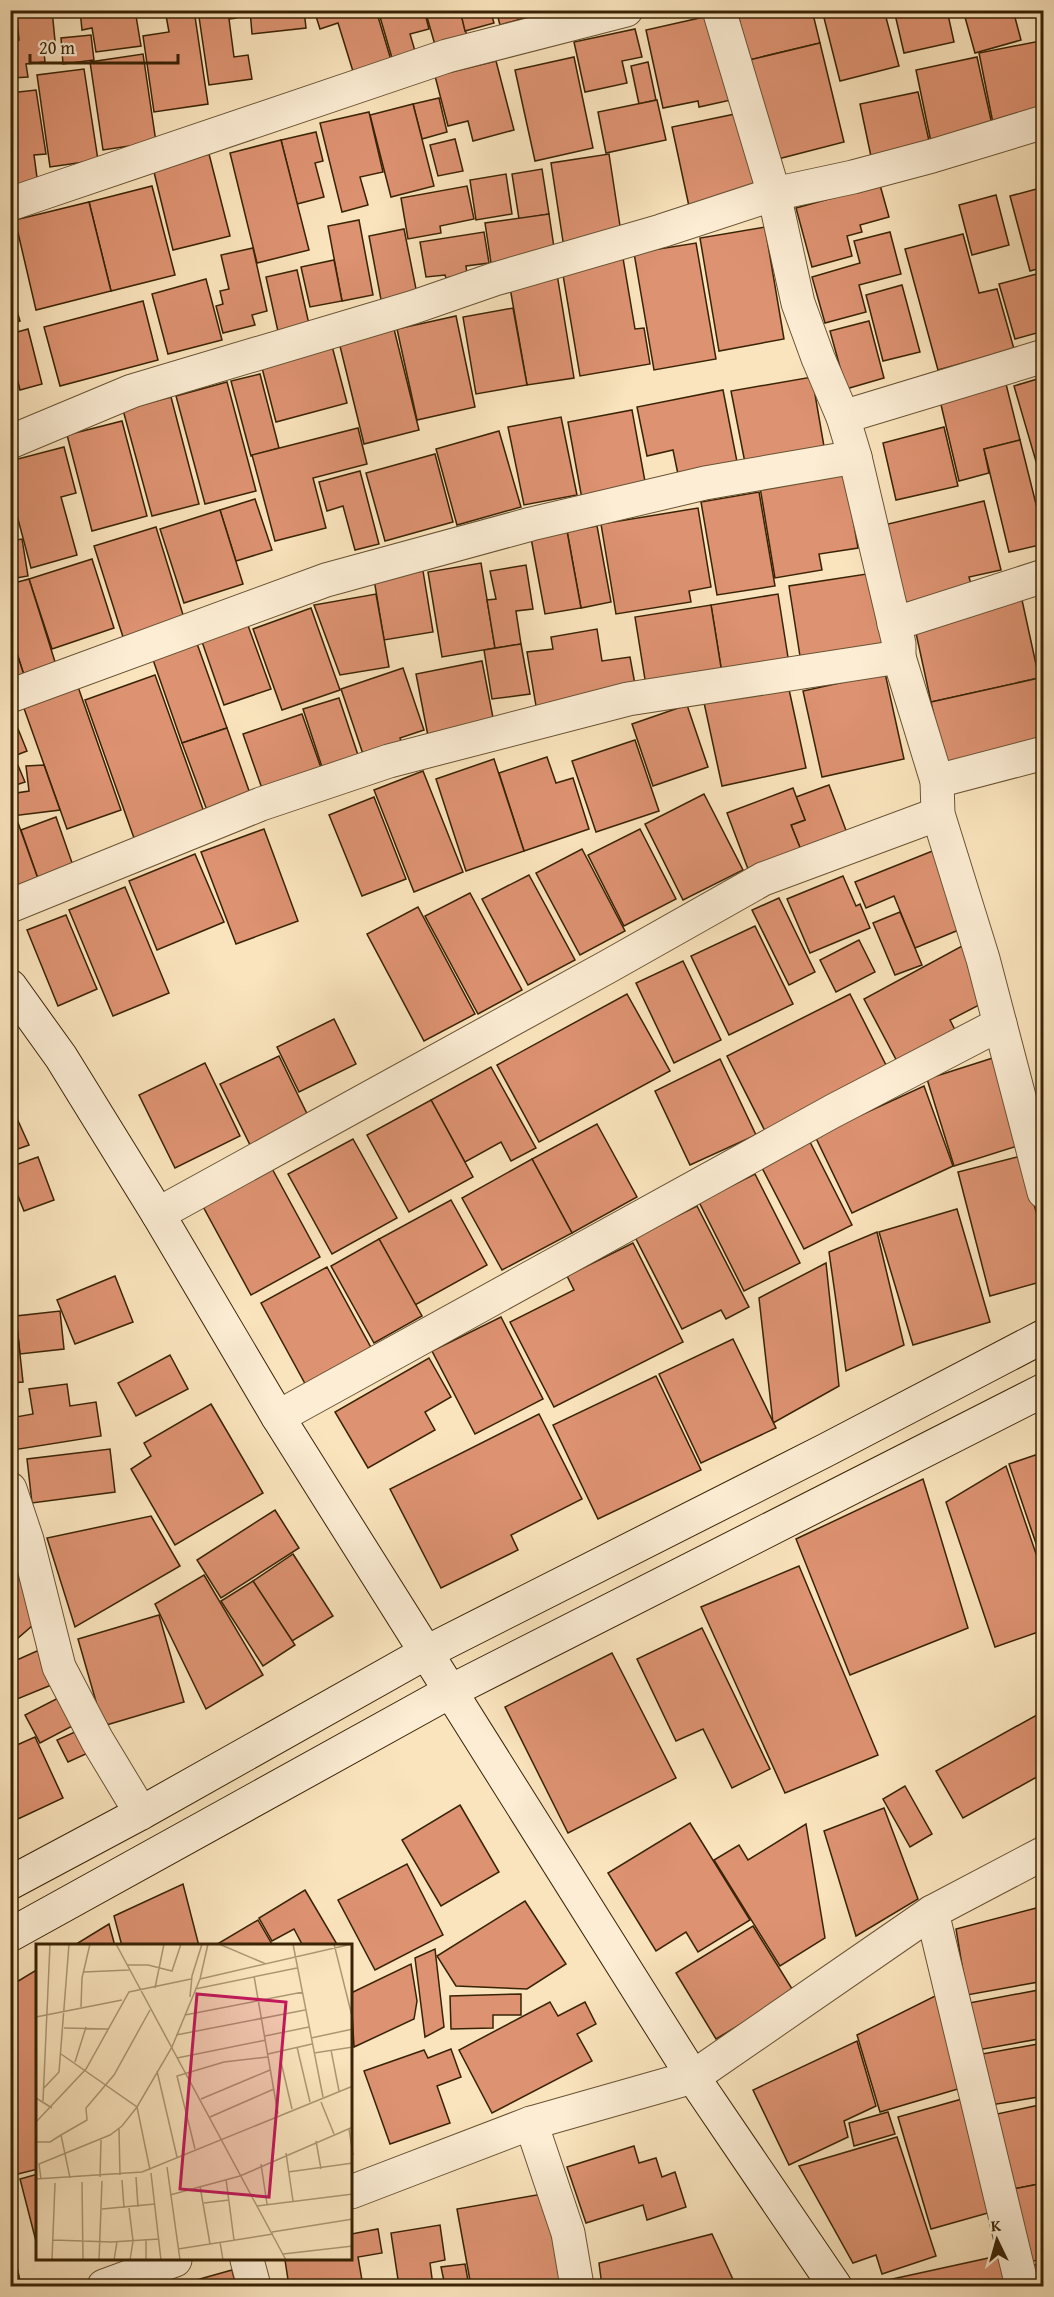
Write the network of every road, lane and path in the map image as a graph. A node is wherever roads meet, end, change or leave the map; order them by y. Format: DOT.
graph roads {
  1 [pos="626,10"];
  2 [pos="719,10"];
  3 [pos="1044,122"];
  4 [pos="774,194"];
  5 [pos="10,204"];
  6 [pos="1044,356"];
  7 [pos="843,417"];
  8 [pos="10,442"];
  9 [pos="855,457"];
  10 [pos="1044,576"];
  11 [pos="894,624"];
  12 [pos="899,657"];
  13 [pos="10,696"];
  14 [pos="1044,753"];
  15 [pos="937,781"];
  16 [pos="938,814"];
  17 [pos="10,906"];
  18 [pos="10,986"];
  19 [pos="1000,1024"];
  20 [pos="1044,1192"];
  21 [pos="158,1215"];
  22 [pos="1044,1336"];
  23 [pos="1044,1390"];
  24 [pos="278,1417"];
  25 [pos="10,1489"];
  26 [pos="426,1652"];
  27 [pos="450,1691"];
  28 [pos="141,1813"];
  29 [pos="1044,1853"];
  30 [pos="10,1883"];
  31 [pos="932,1912"];
  32 [pos="10,1935"];
  33 [pos="693,2078"];
  34 [pos="531,2123"];
  35 [pos="352,2192"];
  36 [pos="170,2261"];
  37 [pos="248,2261"];
  38 [pos="104,2286"];
  39 [pos="255,2286"];
  40 [pos="578,2286"];
  41 [pos="836,2286"];
  42 [pos="1022,2286"];
  1 -- 5 [label="street"];
  2 -- 4 [label="street"];
  3 -- 4 [label="street"];
  4 -- 7 [label="street"];
  4 -- 8 [label="street"];
  6 -- 7 [label="street"];
  7 -- 9 [label="street"];
  9 -- 11 [label="street"];
  9 -- 13 [label="street"];
  10 -- 11 [label="street"];
  11 -- 12 [label="street"];
  12 -- 15 [label="street"];
  12 -- 17 [label="street"];
  14 -- 15 [label="street"];
  15 -- 16 [label="street"];
  16 -- 19 [label="street"];
  16 -- 21 [label="street"];
  18 -- 21 [label="street"];
  19 -- 20 [label="street"];
  19 -- 24 [label="street"];
  21 -- 24 [label="street"];
  22 -- 26 [label="street"];
  23 -- 27 [label="street"];
  24 -- 26 [label="street"];
  25 -- 28 [label="street"];
  26 -- 27 [label="street"];
  26 -- 28 [label="street"];
  27 -- 32 [label="street"];
  27 -- 33 [label="street"];
  28 -- 30 [label="street"];
  29 -- 31 [label="street"];
  31 -- 33 [label="street"];
  31 -- 42 [label="street"];
  33 -- 34 [label="street"];
  33 -- 41 [label="street"];
  34 -- 35 [label="street"];
  34 -- 40 [label="street"];
  36 -- 38 [label="street"];
  37 -- 39 [label="street"];
}
